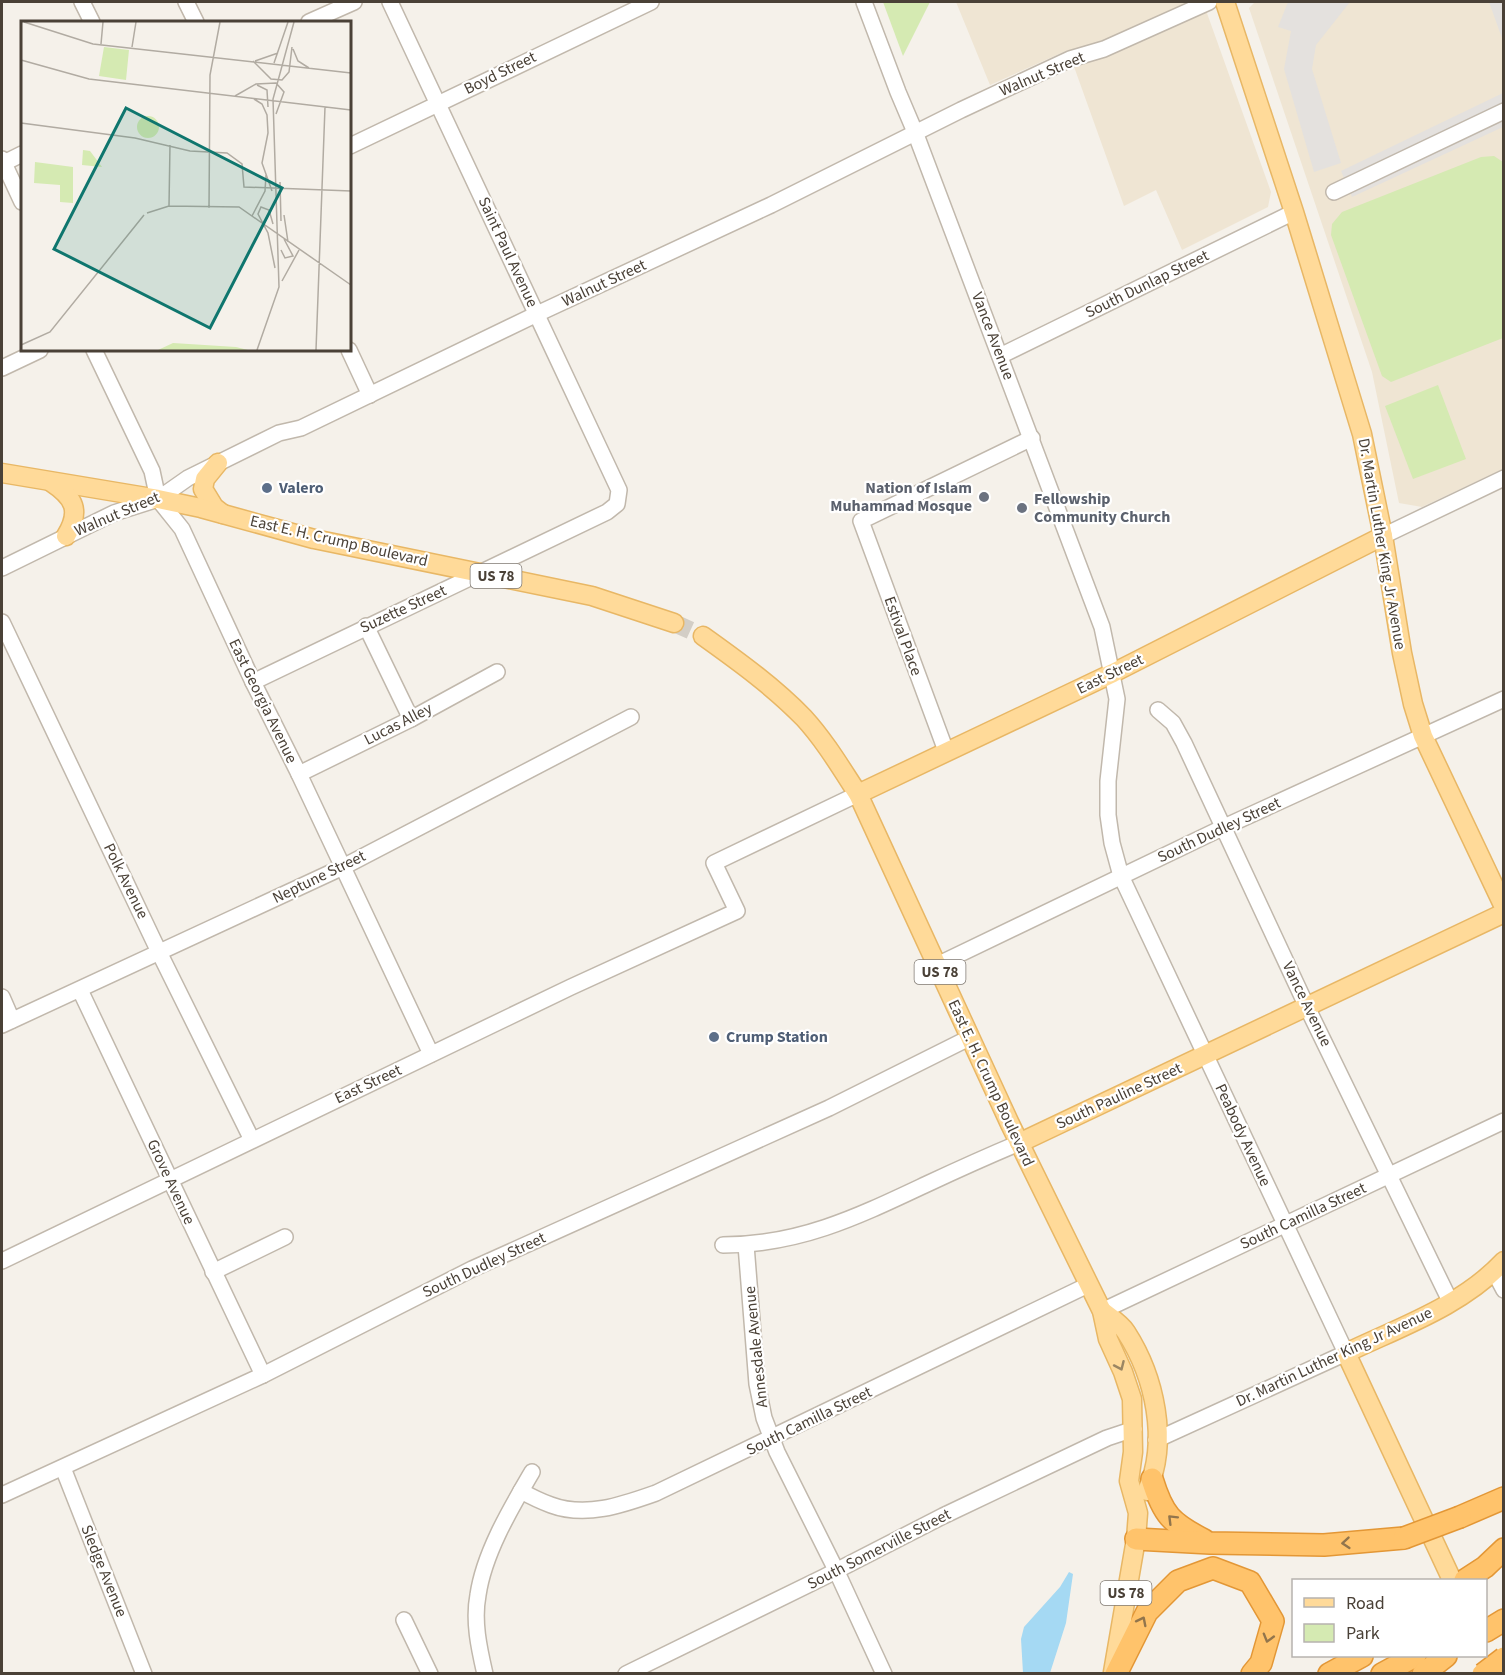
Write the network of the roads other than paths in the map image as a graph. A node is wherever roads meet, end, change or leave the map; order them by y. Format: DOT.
graph roads {
  1 [pos="82,2"];
  2 [pos="186,2"];
  3 [pos="354,2"];
  4 [pos="390,2"];
  5 [pos="651,2"];
  6 [pos="864,2"];
  7 [pos="1209,2"];
  8 [pos="1225,2"];
  9 [pos="92,21"];
  10 [pos="196,21"];
  11 [pos="311,21"];
  12 [pos="439,103"];
  13 [pos="1503,111"];
  14 [pos="915,132"];
  15 [pos="351,146"];
  16 [pos="21,154"];
  17 [pos="2,162"];
  18 [pos="1334,192"];
  19 [pos="21,200"];
  20 [pos="1294,212"];
  21 [pos="537,314"];
  22 [pos="38,351"];
  23 [pos="94,351"];
  24 [pos="349,351"];
  25 [pos="1000,356"];
  26 [pos="2,368"];
  27 [pos="370,395"];
  28 [pos="1032,438"];
  29 [pos="218,463"];
  30 [pos="2,473"];
  31 [pos="1503,478"];
  32 [pos="50,481"];
  33 [pos="158,499"];
  34 [pos="618,504"];
  35 [pos="223,514"];
  36 [pos="66,536"];
  37 [pos="1383,537"];
  38 [pos="2,568"];
  39 [pos="482,573"];
  40 [pos="2,622"];
  41 [pos="674,623"];
  42 [pos="366,626"];
  43 [pos="703,636"];
  44 [pos="497,672"];
  45 [pos="1113,673"];
  46 [pos="252,682"];
  47 [pos="1503,699"];
  48 [pos="1158,710"];
  49 [pos="631,717"];
  50 [pos="411,719"];
  51 [pos="1423,736"];
  52 [pos="946,751"];
  53 [pos="299,774"];
  54 [pos="858,794"];
  55 [pos="1224,827"];
  56 [pos="343,867"];
  57 [pos="1122,876"];
  58 [pos="1503,907"];
  59 [pos="1503,913"];
  60 [pos="159,952"];
  61 [pos="937,965"];
  62 [pos="80,990"];
  63 [pos="2,997"];
  64 [pos="1307,1007"];
  65 [pos="7,1022"];
  66 [pos="969,1038"];
  67 [pos="431,1054"];
  68 [pos="1205,1056"];
  69 [pos="1503,1121"];
  70 [pos="252,1140"];
  71 [pos="1019,1143"];
  72 [pos="1390,1175"];
  73 [pos="170,1180"];
  74 [pos="1285,1224"];
  75 [pos="285,1237"];
  76 [pos="723,1245"];
  77 [pos="746,1245"];
  78 [pos="2,1261"];
  79 [pos="1499,1266"];
  80 [pos="213,1272"];
  81 [pos="1088,1286"];
  82 [pos="1503,1290"];
  83 [pos="1451,1303"];
  84 [pos="1102,1311"];
  85 [pos="1346,1353"];
  86 [pos="263,1375"];
  87 [pos="1134,1429"];
  88 [pos="772,1438"];
  89 [pos="1156,1440"];
  90 [pos="63,1468"];
  91 [pos="532,1472"];
  92 [pos="1152,1479"];
  93 [pos="520,1491"];
  94 [pos="2,1495"];
  95 [pos="1503,1498"];
  96 [pos="1138,1513"];
  97 [pos="1136,1539"];
  98 [pos="1210,1543"];
  99 [pos="1503,1549"];
  100 [pos="836,1570"];
  101 [pos="1493,1573"];
  102 [pos="1451,1579"];
  103 [pos="1472,1579"];
  104 [pos="1503,1604"];
  105 [pos="1487,1614"];
  106 [pos="404,1620"];
  107 [pos="1503,1620"];
  108 [pos="1487,1630"];
  109 [pos="1487,1656"];
  110 [pos="1353,1657"];
  111 [pos="1360,1657"];
  112 [pos="1413,1657"];
  113 [pos="1503,1658"];
  114 [pos="144,1674"];
  115 [pos="430,1674"];
  116 [pos="485,1674"];
  117 [pos="626,1674"];
  118 [pos="884,1674"];
  119 [pos="1114,1674"];
  120 [pos="1252,1674"];
  121 [pos="1328,1674"];
  122 [pos="1382,1674"];
  123 [pos="1483,1674"];
  124 [pos="1496,1674"];
  1 -- 9 [label="street"];
  2 -- 10 [label="street"];
  3 -- 11 [label="street"];
  4 -- 12 [label="street, Saint Paul Avenue"];
  5 -- 12 [label="street, Boyd Street"];
  6 -- 14 [label="street, Vance Avenue"];
  7 -- 14 [label="street, Walnut Street"];
  8 -- 20 [label="main road, Dr. Martin Luther King Jr Avenue"];
  12 -- 15 [label="street, Boyd Street"];
  12 -- 21 [label="street, Saint Paul Avenue"];
  13 -- 18 [label="street"];
  14 -- 21 [label="street, Walnut Street"];
  14 -- 25 [label="street, Vance Avenue"];
  16 -- 17 [label="street"];
  17 -- 19 [label="street"];
  20 -- 25 [label="street, South Dunlap Street"];
  20 -- 37 [label="main road, Dr. Martin Luther King Jr Avenue"];
  21 -- 27 [label="street, Walnut Street"];
  21 -- 34 [label="street, Saint Paul Avenue"];
  22 -- 26 [label="street"];
  23 -- 33 [label="street, East Georgia Avenue"];
  24 -- 27 [label="street"];
  25 -- 28 [label="street, Vance Avenue"];
  27 -- 29 [label="street, Walnut Street"];
  28 -- 45 [label="street, Vance Avenue"];
  28 -- 52 [label="street, Estival Place"];
  29 -- 33 [label="street, Walnut Street"];
  29 -- 35 [label="main road"];
  30 -- 32 [label="main road, East E. H. Crump Boulevard / US 78"];
  31 -- 37 [label="street, East Street"];
  32 -- 33 [label="main road, East E. H. Crump Boulevard / US 78"];
  32 -- 36 [label="main road"];
  33 -- 35 [label="main road, East E. H. Crump Boulevard / US 78"];
  33 -- 36 [label="street, Walnut Street"];
  33 -- 46 [label="street, East Georgia Avenue"];
  34 -- 39 [label="street, Suzette Street"];
  35 -- 39 [label="main road, East E. H. Crump Boulevard / US 78"];
  36 -- 38 [label="street, Walnut Street"];
  37 -- 45 [label="main road, East Street"];
  37 -- 51 [label="main road, Dr. Martin Luther King Jr Avenue"];
  39 -- 41 [label="main road, East E. H. Crump Boulevard / US 78"];
  39 -- 42 [label="street, Suzette Street"];
  40 -- 60 [label="street, Polk Avenue"];
  42 -- 46 [label="street, Suzette Street"];
  42 -- 50 [label="street"];
  43 -- 54 [label="main road, East E. H. Crump Boulevard / US 78"];
  44 -- 50 [label="street, Lucas Alley"];
  45 -- 52 [label="main road, East Street"];
  45 -- 57 [label="street, Peabody Avenue"];
  46 -- 53 [label="street, East Georgia Avenue"];
  47 -- 51 [label="street, South Dudley Street"];
  48 -- 55 [label="street, Vance Avenue"];
  49 -- 56 [label="street, Neptune Street"];
  50 -- 53 [label="street, Lucas Alley"];
  51 -- 55 [label="street, South Dudley Street"];
  51 -- 58 [label="main road, Dr. Martin Luther King Jr Avenue"];
  52 -- 54 [label="main road, East Street"];
  53 -- 56 [label="street, East Georgia Avenue"];
  54 -- 61 [label="main road, East E. H. Crump Boulevard / US 78"];
  54 -- 67 [label="street, East Street"];
  55 -- 57 [label="street, South Dudley Street"];
  55 -- 64 [label="street, Vance Avenue"];
  56 -- 60 [label="street, Neptune Street"];
  56 -- 67 [label="street, East Georgia Avenue"];
  57 -- 61 [label="street, South Dudley Street"];
  57 -- 68 [label="street, Peabody Avenue"];
  59 -- 64 [label="main road, South Pauline Street"];
  60 -- 62 [label="street, Neptune Street"];
  60 -- 70 [label="street, Polk Avenue"];
  61 -- 66 [label="main road, East E. H. Crump Boulevard / US 78"];
  62 -- 65 [label="street, Neptune Street"];
  62 -- 73 [label="street, Grove Avenue"];
  63 -- 65 [label="street"];
  64 -- 68 [label="main road, South Pauline Street"];
  64 -- 72 [label="street, Vance Avenue"];
  66 -- 71 [label="main road, East E. H. Crump Boulevard / US 78"];
  66 -- 86 [label="street, South Dudley Street"];
  67 -- 70 [label="street, East Street"];
  68 -- 71 [label="main road, South Pauline Street"];
  68 -- 74 [label="street, Peabody Avenue"];
  69 -- 72 [label="street, South Camilla Street"];
  70 -- 73 [label="street, East Street"];
  71 -- 77 [label="street, South Pauline Street"];
  71 -- 81 [label="main road, East E. H. Crump Boulevard / US 78"];
  72 -- 74 [label="street, South Camilla Street"];
  72 -- 83 [label="street, Vance Avenue"];
  73 -- 78 [label="street, East Street"];
  73 -- 80 [label="street, Grove Avenue"];
  74 -- 84 [label="street, South Camilla Street"];
  74 -- 85 [label="street, Peabody Avenue"];
  75 -- 80 [label="street"];
  76 -- 77 [label="street, South Pauline Street"];
  77 -- 88 [label="street, Annesdale Avenue"];
  79 -- 82 [label="street"];
  79 -- 83 [label="main road, Dr. Martin Luther King Jr Avenue"];
  80 -- 86 [label="street, Grove Avenue"];
  81 -- 84 [label="main road, East E. H. Crump Boulevard / US 78"];
  81 -- 88 [label="street, South Camilla Street"];
  83 -- 85 [label="main road, Dr. Martin Luther King Jr Avenue"];
  84 -- 87 [label="main road, East E. H. Crump Boulevard / US 78, one-way"];
  84 -- 89 [label="main road, East E. H. Crump Boulevard / US 78"];
  85 -- 89 [label="street, Dr. Martin Luther King Jr Avenue"];
  85 -- 102 [label="main road, Peabody Avenue"];
  86 -- 90 [label="street, South Dudley Street"];
  87 -- 96 [label="main road, East E. H. Crump Boulevard / US 78"];
  87 -- 100 [label="street, South Somerville Street"];
  88 -- 93 [label="street, South Camilla Street"];
  88 -- 100 [label="street, Annesdale Avenue"];
  89 -- 92 [label="main road, East E. H. Crump Boulevard / US 78"];
  90 -- 94 [label="street, South Dudley Street"];
  90 -- 114 [label="street, Sledge Avenue"];
  91 -- 93 [label="street"];
  92 -- 96 [label="main road, East E. H. Crump Boulevard / US 78"];
  98 -- 92 [label="highway, one-way"];
  93 -- 116 [label="street"];
  95 -- 98 [label="highway, one-way, bridge"];
  96 -- 97 [label="main road, US 78"];
  97 -- 98 [label="highway"];
  97 -- 119 [label="main road, US 78"];
  99 -- 101 [label="highway"];
  100 -- 117 [label="street, South Somerville Street"];
  100 -- 118 [label="street, Annesdale Avenue"];
  101 -- 103 [label="highway"];
  104 -- 105 [label="highway"];
  106 -- 115 [label="street"];
  107 -- 108 [label="highway"];
  109 -- 124 [label="main road"];
  110 -- 121 [label="highway"];
  111 -- 121 [label="highway"];
  112 -- 122 [label="highway"];
  113 -- 123 [label="highway, bridge"];
  119 -- 120 [label="highway, one-way"];
}
